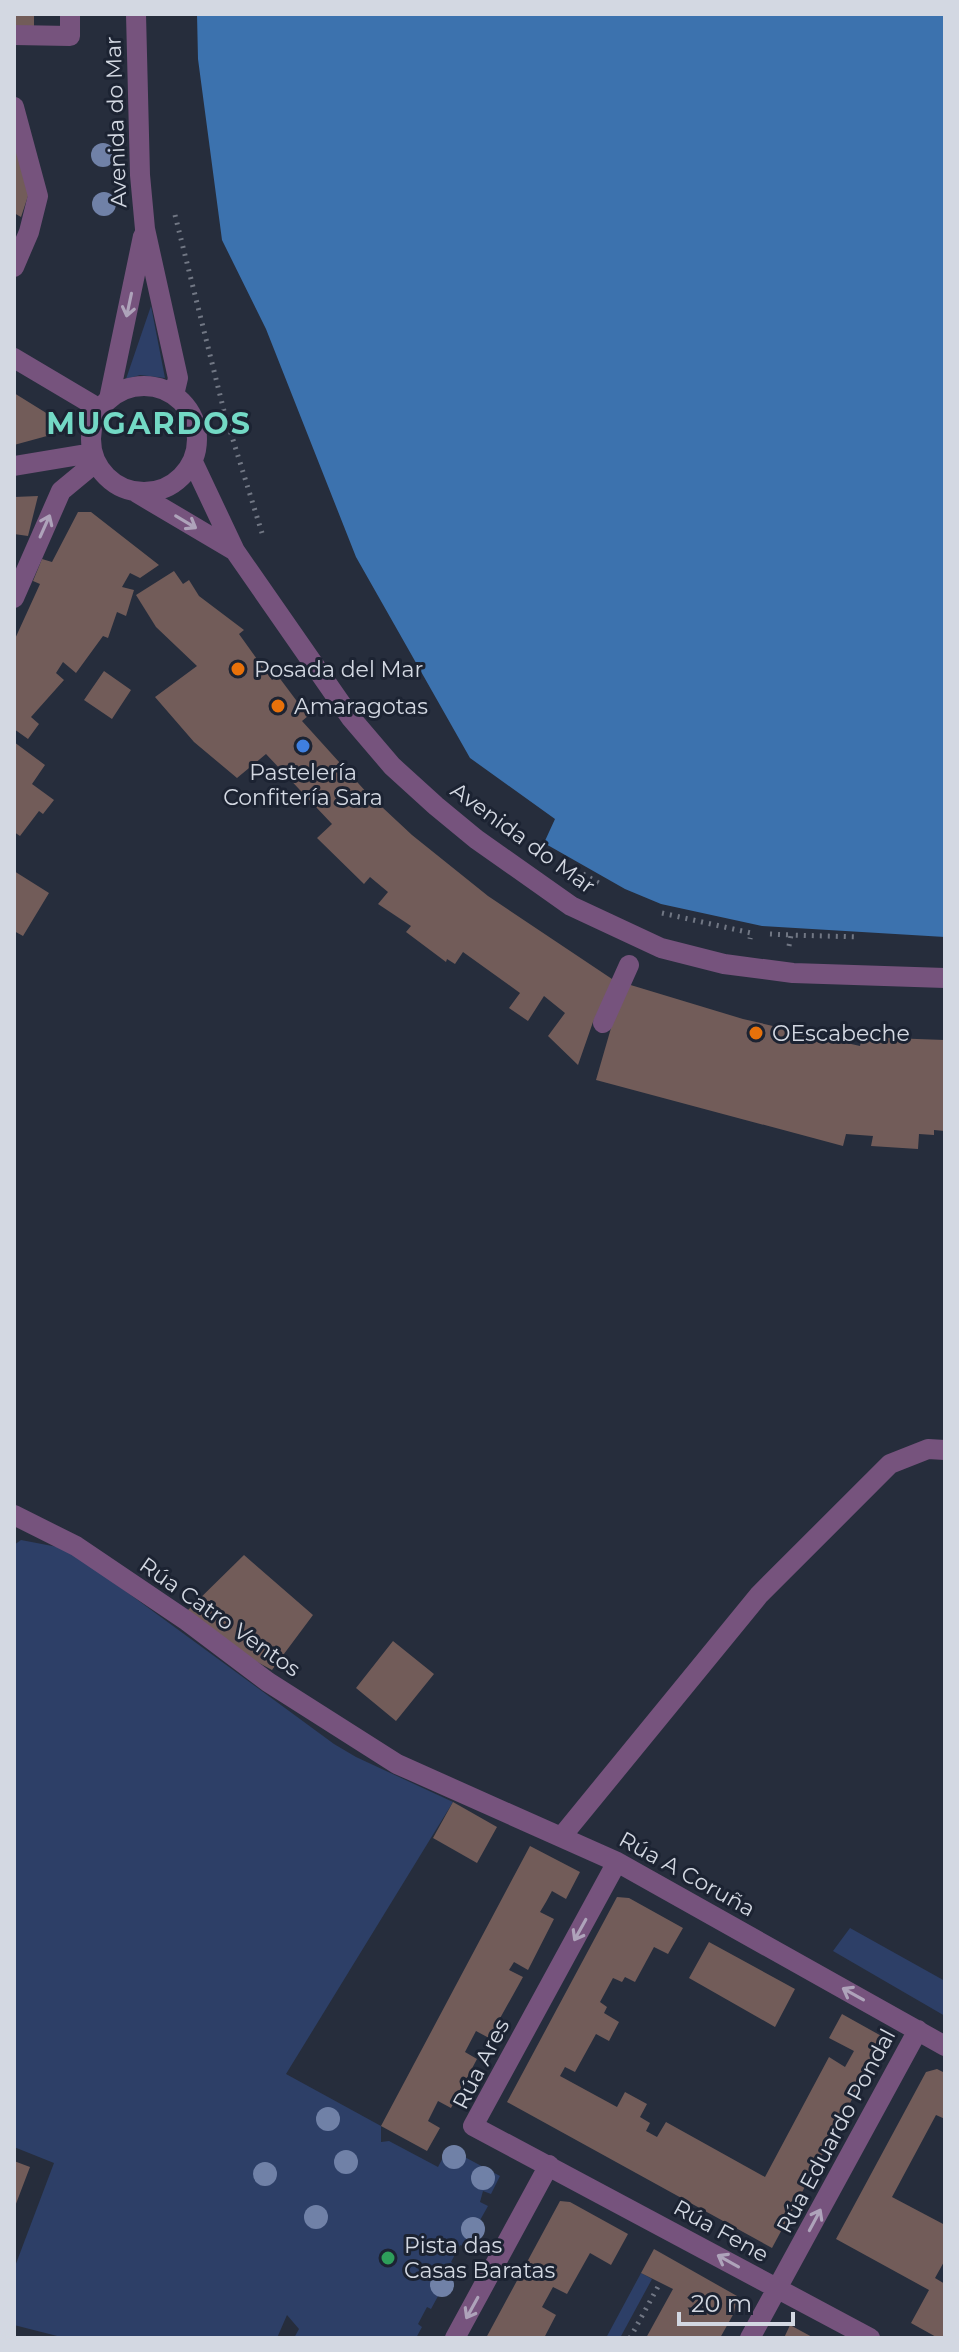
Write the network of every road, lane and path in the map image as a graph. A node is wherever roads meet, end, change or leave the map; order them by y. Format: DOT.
graph roads {
  1 [pos="70,14"];
  2 [pos="136,14"];
  3 [pos="14,35"];
  4 [pos="14,107"];
  5 [pos="174,210"];
  6 [pos="145,229"];
  7 [pos="14,267"];
  8 [pos="14,358"];
  9 [pos="174,395"];
  10 [pos="104,404"];
  11 [pos="94,458"];
  12 [pos="193,462"];
  13 [pos="14,466"];
  14 [pos="137,493"];
  15 [pos="264,538"];
  16 [pos="235,551"];
  17 [pos="14,598"];
  18 [pos="569,867"];
  19 [pos="610,889"];
  20 [pos="650,908"];
  21 [pos="770,934"];
  22 [pos="791,935"];
  23 [pos="859,937"];
  24 [pos="749,944"];
  25 [pos="776,949"];
  26 [pos="789,951"];
  27 [pos="801,951"];
  28 [pos="629,965"];
  29 [pos="945,978"];
  30 [pos="603,1023"];
  31 [pos="945,1450"];
  32 [pos="15,1518"];
  33 [pos="397,1764"];
  34 [pos="562,1836"];
  35 [pos="617,1862"];
  36 [pos="918,2030"];
  37 [pos="945,2046"];
  38 [pos="549,2165"];
  39 [pos="660,2283"];
  40 [pos="778,2289"];
  41 [pos="455,2338"];
  42 [pos="630,2338"];
  43 [pos="750,2338"];
  44 [pos="870,2338"];
  1 -- 3 [label="street"];
  2 -- 6 [label="street, Avenida do Mar"];
  4 -- 7 [label="street"];
  5 -- 15 [label="path"];
  6 -- 9 [label="street, Avenida do Mar"];
  6 -- 10 [label="street, Avenida do Mar, one-way"];
  8 -- 10 [label="street"];
  9 -- 10 [label="street"];
  9 -- 12 [label="street"];
  10 -- 11 [label="street"];
  11 -- 13 [label="street"];
  11 -- 14 [label="street"];
  17 -- 11 [label="street, one-way"];
  12 -- 14 [label="street"];
  12 -- 16 [label="street, Avenida do Mar"];
  14 -- 16 [label="street, Avenida do Mar, one-way"];
  16 -- 29 [label="street, Avenida do Mar"];
  18 -- 19 [label="path"];
  20 -- 24 [label="path"];
  21 -- 22 [label="path"];
  22 -- 23 [label="path"];
  22 -- 26 [label="path"];
  25 -- 26 [label="path"];
  26 -- 27 [label="path"];
  28 -- 30 [label="street"];
  31 -- 34 [label="street"];
  32 -- 33 [label="street, Rúa Catro Ventos"];
  33 -- 34 [label="street, Rúa A Coruña"];
  34 -- 35 [label="street, Rúa A Coruña"];
  36 -- 35 [label="street, Rúa A Coruña, one-way"];
  35 -- 38 [label="street, Rúa Ares, one-way"];
  36 -- 37 [label="street, Rúa A Coruña"];
  40 -- 36 [label="street, Rúa Eduardo Pondal, one-way"];
  40 -- 38 [label="street, Rúa Fene, one-way"];
  38 -- 41 [label="street, one-way"];
  39 -- 42 [label="path"];
  40 -- 43 [label="street, Rúa Eduardo Pondal"];
  40 -- 44 [label="street, Rúa Fene"];
}
